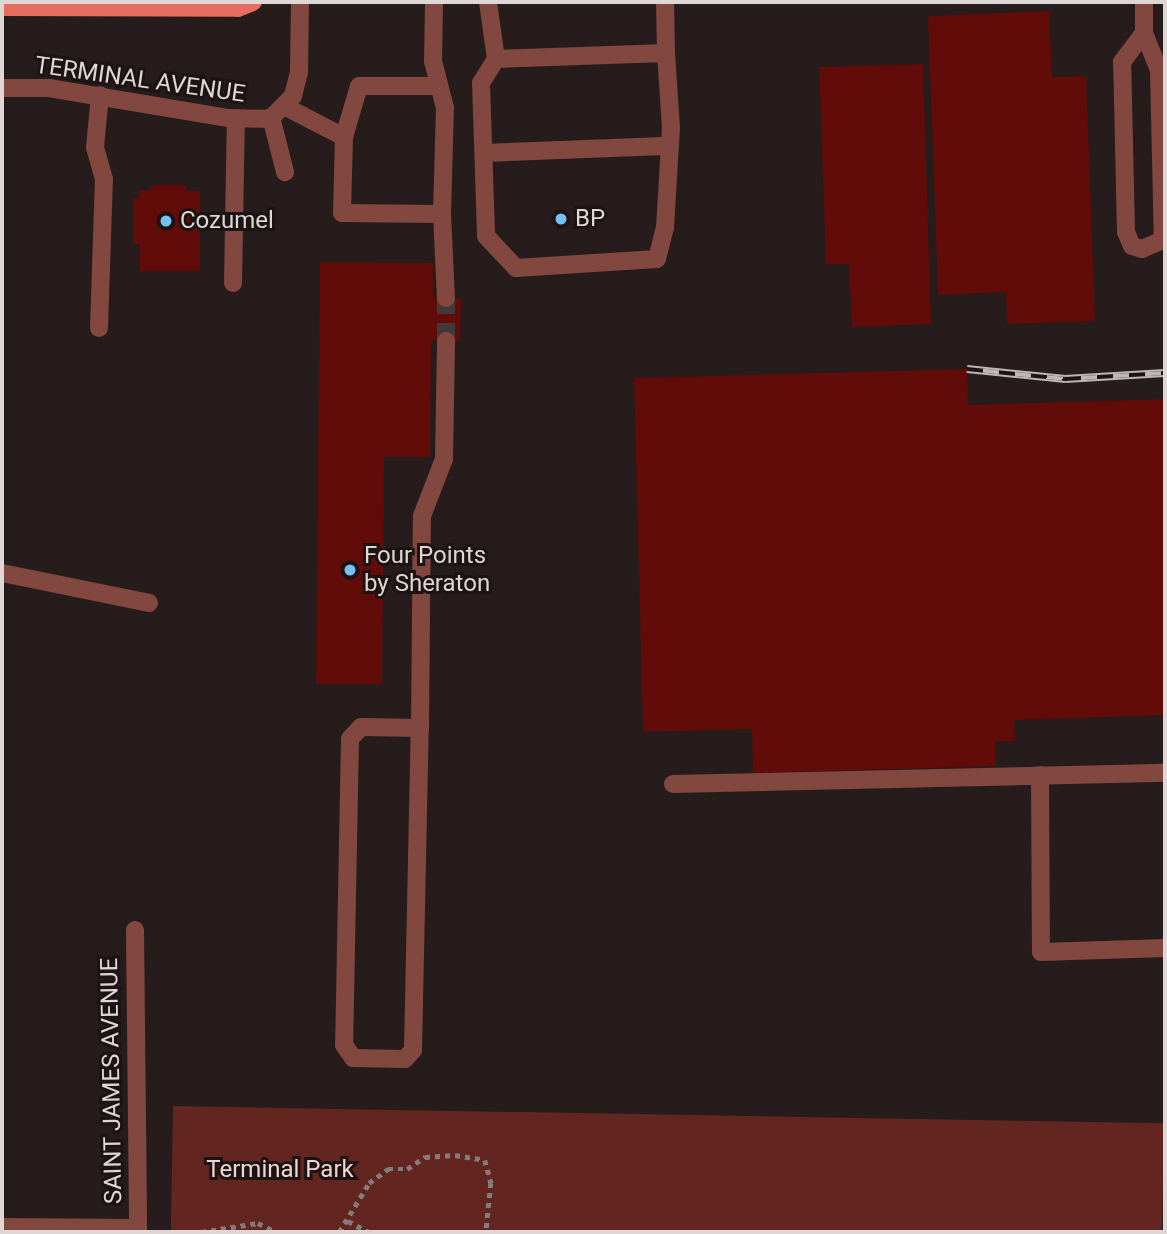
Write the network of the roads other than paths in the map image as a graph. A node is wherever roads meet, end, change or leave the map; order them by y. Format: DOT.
graph roads {
  1 [pos="253,2"];
  2 [pos="300,2"];
  3 [pos="434,2"];
  4 [pos="488,2"];
  5 [pos="665,2"];
  6 [pos="1144,2"];
  7 [pos="2,7"];
  8 [pos="1144,33"];
  9 [pos="666,53"];
  10 [pos="496,59"];
  11 [pos="439,86"];
  12 [pos="2,88"];
  13 [pos="100,95"];
  14 [pos="277,112"];
  15 [pos="236,119"];
  16 [pos="344,137"];
  17 [pos="670,146"];
  18 [pos="484,153"];
  19 [pos="285,172"];
  20 [pos="442,214"];
  21 [pos="233,283"];
  22 [pos="446,298"];
  23 [pos="99,328"];
  24 [pos="446,341"];
  25 [pos="2,573"];
  26 [pos="149,603"];
  27 [pos="420,728"];
  28 [pos="1165,773"];
  29 [pos="1040,775"];
  30 [pos="673,785"];
  31 [pos="135,930"];
  32 [pos="1165,948"];
  33 [pos="2,1227"];
  34 [pos="138,1230"];
  1 -- 7 [label="main road"];
  2 -- 14 [label="street"];
  3 -- 11 [label="street"];
  4 -- 10 [label="street"];
  5 -- 9 [label="street"];
  6 -- 8 [label="street"];
  8 -- 8 [label="street"];
  9 -- 10 [label="street"];
  9 -- 17 [label="street"];
  10 -- 18 [label="street"];
  11 -- 16 [label="street"];
  11 -- 20 [label="street"];
  12 -- 13 [label="street, TERMINAL AVENUE"];
  13 -- 15 [label="street, TERMINAL AVENUE"];
  13 -- 23 [label="street"];
  14 -- 15 [label="street, TERMINAL AVENUE"];
  14 -- 16 [label="street"];
  14 -- 19 [label="street"];
  15 -- 21 [label="street"];
  16 -- 20 [label="street"];
  17 -- 18 [label="street"];
  17 -- 18 [label="street"];
  20 -- 22 [label="street"];
  24 -- 27 [label="street"];
  25 -- 26 [label="street"];
  27 -- 27 [label="street"];
  28 -- 29 [label="street"];
  29 -- 30 [label="street"];
  29 -- 32 [label="street"];
  31 -- 34 [label="street, SAINT JAMES AVENUE"];
  33 -- 34 [label="street"];
}
